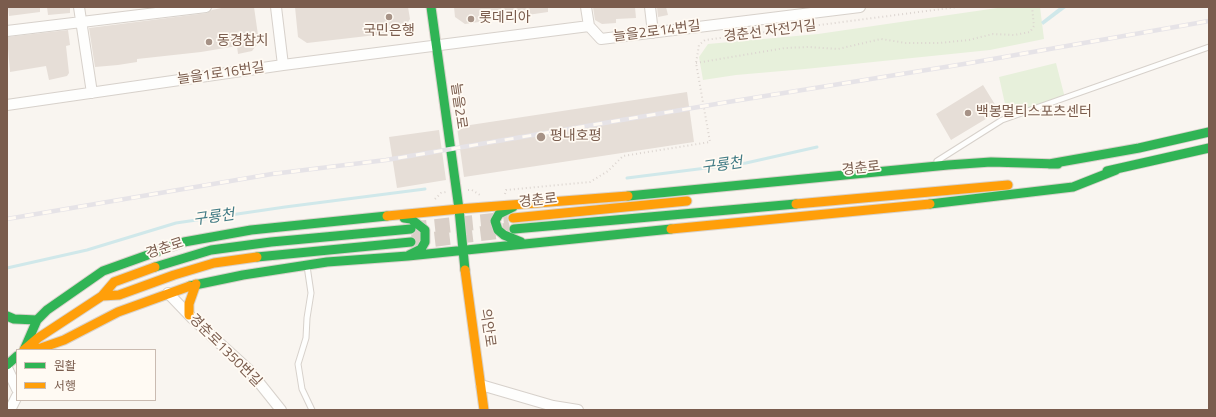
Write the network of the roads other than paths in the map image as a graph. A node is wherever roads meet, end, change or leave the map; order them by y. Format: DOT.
graph roads {
  1 [pos="79,7"];
  2 [pos="206,7"];
  3 [pos="276,7"];
  4 [pos="431,7"];
  5 [pos="586,7"];
  6 [pos="650,7"];
  7 [pos="860,7"];
  8 [pos="820,10"];
  9 [pos="81,21"];
  10 [pos="589,26"];
  11 [pos="7,31"];
  12 [pos="653,32"];
  13 [pos="436,46"];
  14 [pos="1209,47"];
  15 [pos="283,65"];
  16 [pos="92,93"];
  17 [pos="7,105"];
  18 [pos="1209,132"];
  19 [pos="1209,148"];
  20 [pos="1058,164"];
  21 [pos="926,167"];
  22 [pos="1116,170"];
  23 [pos="956,174"];
  24 [pos="1078,176"];
  25 [pos="1048,181"];
  26 [pos="695,200"];
  27 [pos="522,205"];
  28 [pos="459,209"];
  29 [pos="390,216"];
  30 [pos="513,218"];
  31 [pos="411,229"];
  32 [pos="514,229"];
  33 [pos="412,242"];
  34 [pos="526,243"];
  35 [pos="463,249"];
  36 [pos="408,256"];
  37 [pos="307,265"];
  38 [pos="196,284"];
  39 [pos="168,293"];
  40 [pos="102,296"];
  41 [pos="189,315"];
  42 [pos="7,316"];
  43 [pos="37,320"];
  44 [pos="24,349"];
  45 [pos="25,349"];
  46 [pos="34,349"];
  47 [pos="16,357"];
  48 [pos="7,366"];
  49 [pos="481,385"];
  50 [pos="16,387"];
  51 [pos="16,398"];
  52 [pos="10,410"];
  53 [pos="281,410"];
  54 [pos="312,410"];
  55 [pos="484,410"];
  56 [pos="578,410"];
  1 -- 9 [label="street"];
  2 -- 9 [label="street"];
  3 -- 15 [label="street"];
  4 -- 13 [label="street, 늘을2로"];
  5 -- 10 [label="street"];
  6 -- 12 [label="street"];
  7 -- 8 [label="street, 늘을2로14번길"];
  8 -- 12 [label="street, 늘을2로14번길"];
  9 -- 11 [label="street"];
  9 -- 16 [label="street"];
  10 -- 12 [label="street, 늘을2로14번길"];
  10 -- 13 [label="street"];
  13 -- 15 [label="street, 늘을1로16번길"];
  13 -- 28 [label="street, 늘을2로"];
  14 -- 21 [label="lane"];
  15 -- 16 [label="street, 늘을1로16번길"];
  16 -- 17 [label="street, 늘을1로16번길"];
  18 -- 20 [label="street"];
  19 -- 22 [label="street"];
  20 -- 21 [label="street"];
  20 -- 23 [label="street"];
  21 -- 27 [label="street"];
  22 -- 24 [label="street"];
  22 -- 34 [label="street"];
  25 -- 32 [label="street, 경춘로"];
  26 -- 30 [label="street, 경춘로"];
  27 -- 28 [label="street"];
  27 -- 34 [label="street"];
  28 -- 29 [label="street"];
  28 -- 35 [label="street, 의안로"];
  29 -- 36 [label="street"];
  29 -- 43 [label="street"];
  31 -- 40 [label="street, 경춘로"];
  33 -- 40 [label="street, 경춘로"];
  34 -- 35 [label="street"];
  35 -- 36 [label="street"];
  35 -- 49 [label="street, 의안로"];
  36 -- 37 [label="street"];
  37 -- 38 [label="street"];
  37 -- 54 [label="lane"];
  38 -- 39 [label="street"];
  38 -- 41 [label="street"];
  39 -- 41 [label="street, 경춘로1350번길"];
  39 -- 46 [label="street"];
  40 -- 45 [label="street, 경춘로"];
  41 -- 53 [label="street, 경춘로1350번길"];
  42 -- 43 [label="street"];
  43 -- 44 [label="street"];
  47 -- 48 [label="street"];
  48 -- 50 [label="street"];
  49 -- 55 [label="street, 의안로"];
  49 -- 56 [label="street"];
  51 -- 52 [label="street"];
}
